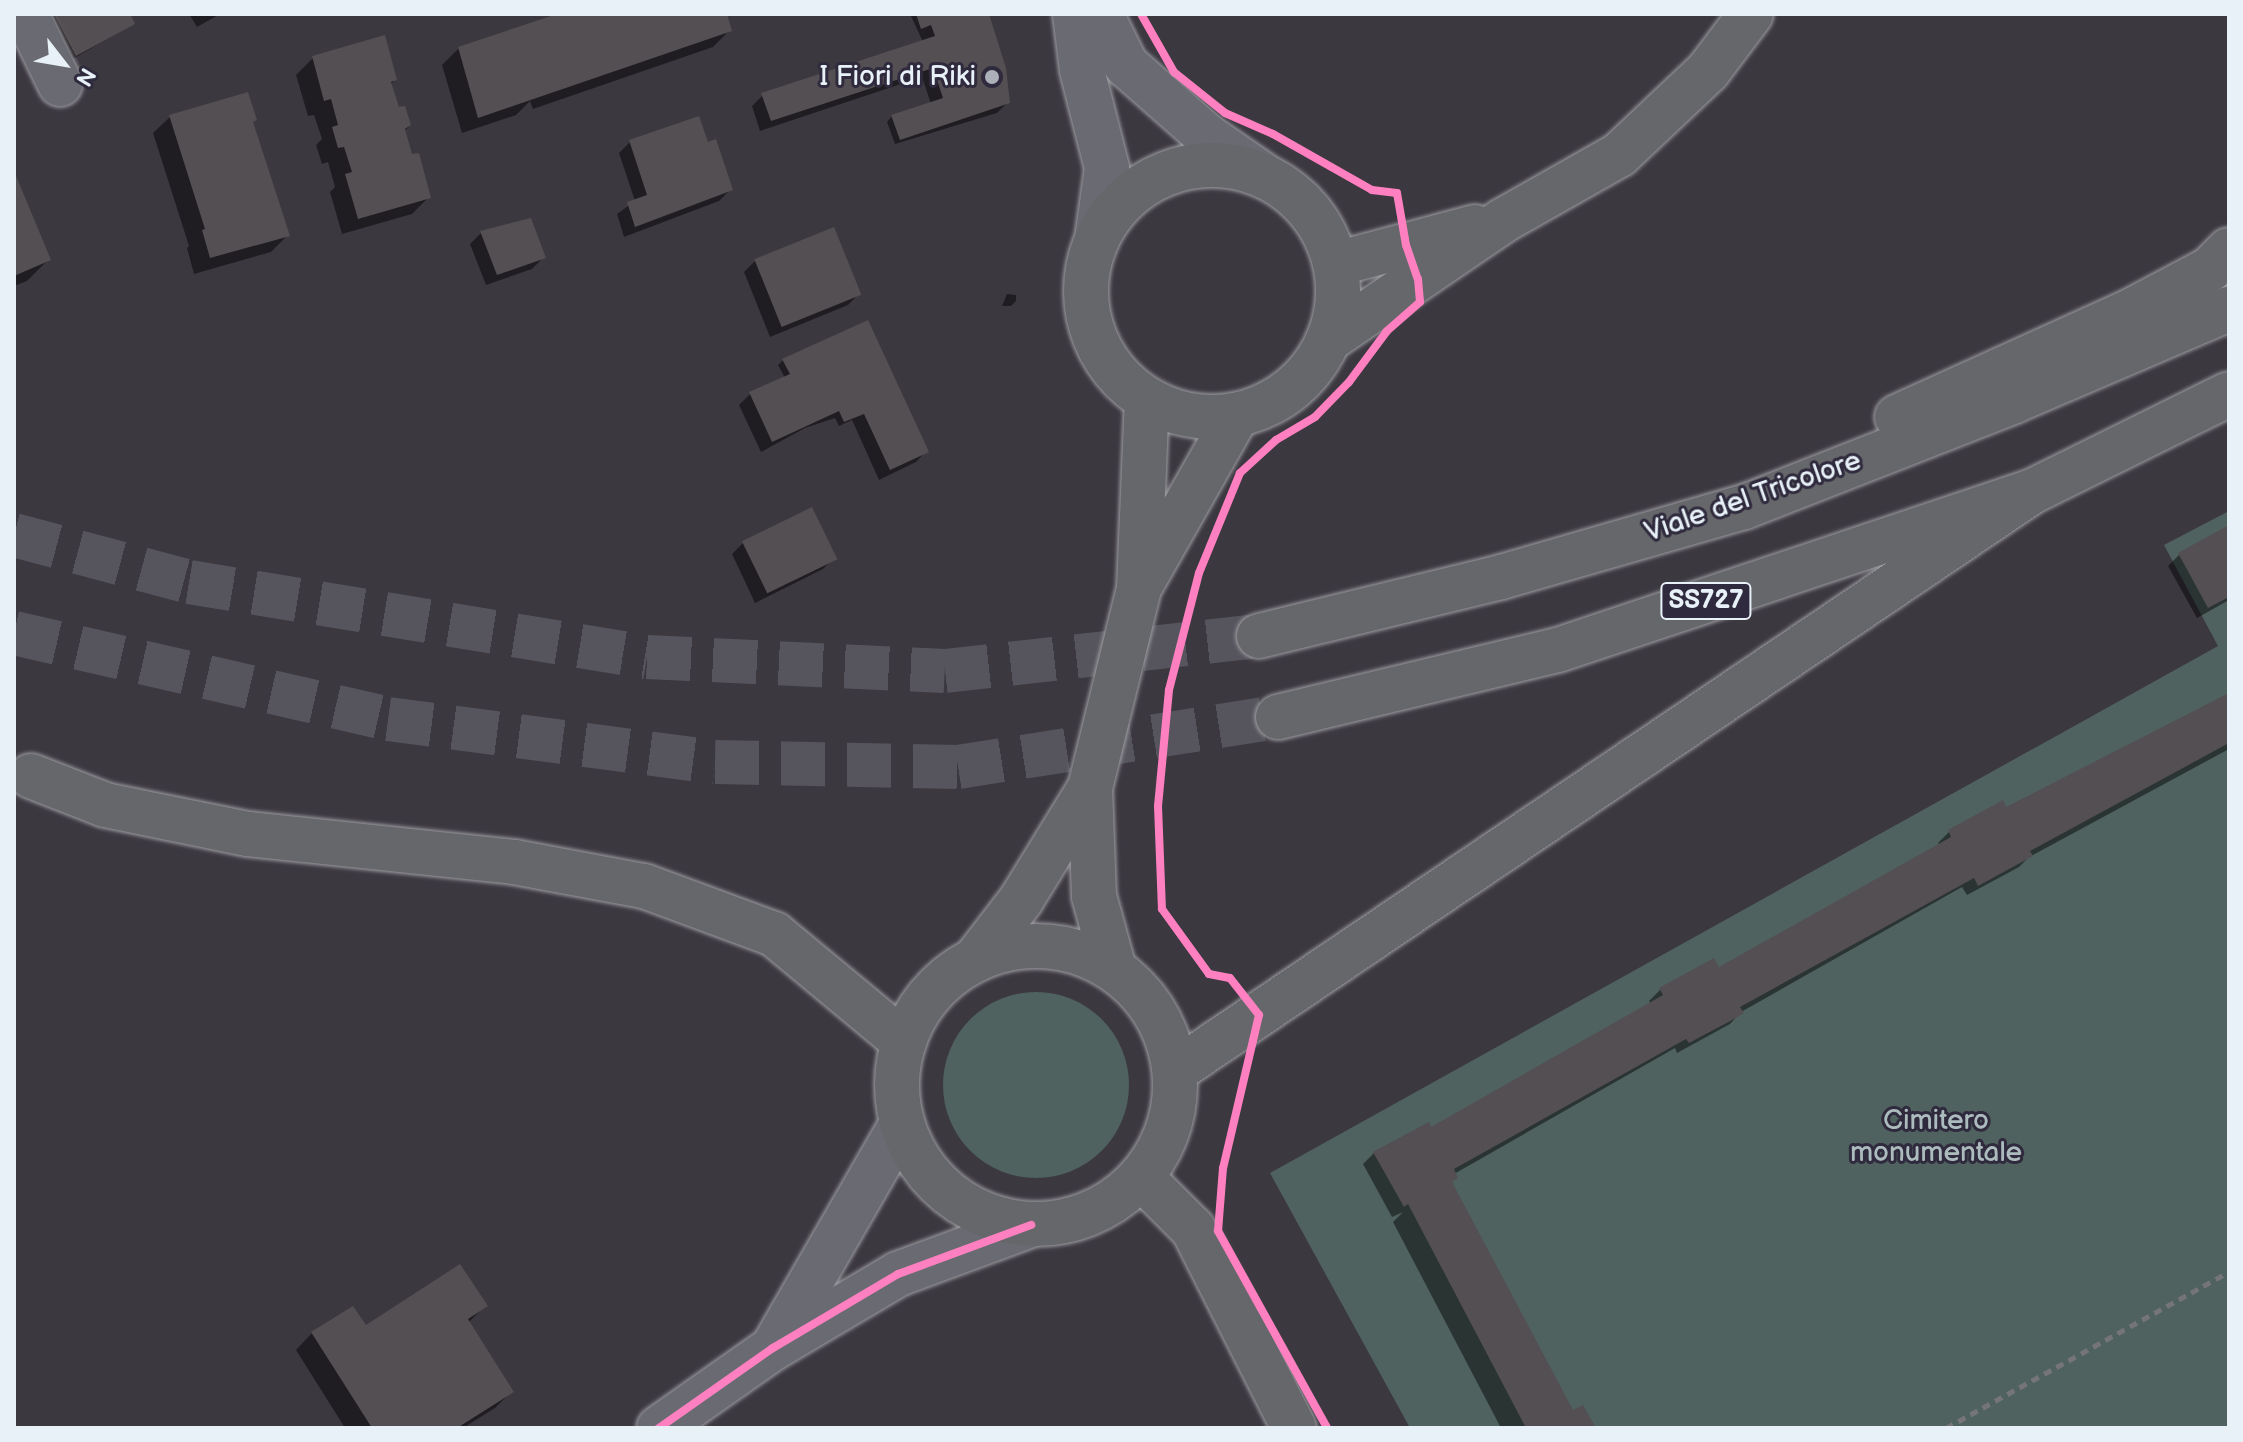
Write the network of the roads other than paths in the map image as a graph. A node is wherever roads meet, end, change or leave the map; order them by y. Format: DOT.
graph roads {
  1 [pos="26,14"];
  2 [pos="1075,14"];
  3 [pos="1101,14"];
  4 [pos="1751,14"];
  5 [pos="60,84"];
  6 [pos="1263,175"];
  7 [pos="1504,220"];
  8 [pos="1097,239"];
  9 [pos="2229,250"];
  10 [pos="1336,264"];
  11 [pos="2229,309"];
  12 [pos="1328,340"];
  13 [pos="2229,394"];
  14 [pos="1147,400"];
  15 [pos="1237,415"];
  16 [pos="2031,492"];
  17 [pos="1744,507"];
  18 [pos="1139,588"];
  19 [pos="1259,636"];
  20 [pos="1278,717"];
  21 [pos="31,776"];
  22 [pos="1090,788"];
  23 [pos="975,960"];
  24 [pos="1114,969"];
  25 [pos="904,1042"];
  26 [pos="1175,1071"];
  27 [pos="902,1123"];
  28 [pos="1141,1177"];
  29 [pos="1031,1225"];
  30 [pos="773,1348"];
  31 [pos="659,1428"];
  32 [pos="1294,1428"];
  1 -- 5 [label="street"];
  2 -- 8 [label="street"];
  3 -- 6 [label="street"];
  4 -- 7 [label="main road"];
  6 -- 8 [label="main road"];
  6 -- 10 [label="main road"];
  7 -- 10 [label="main road"];
  7 -- 12 [label="main road"];
  8 -- 14 [label="main road"];
  9 -- 17 [label="main road"];
  10 -- 12 [label="main road"];
  11 -- 17 [label="main road, Viale del Tricolore"];
  12 -- 15 [label="main road"];
  13 -- 16 [label="main road, SS727"];
  14 -- 15 [label="main road"];
  14 -- 18 [label="main road"];
  15 -- 18 [label="main road"];
  16 -- 20 [label="main road, SS727"];
  16 -- 26 [label="main road"];
  17 -- 19 [label="main road, Viale del Tricolore"];
  18 -- 22 [label="main road"];
  21 -- 25 [label="main road"];
  22 -- 23 [label="main road"];
  22 -- 24 [label="main road"];
  23 -- 24 [label="main road"];
  23 -- 25 [label="main road"];
  24 -- 26 [label="main road"];
  25 -- 27 [label="main road"];
  26 -- 28 [label="main road"];
  27 -- 29 [label="main road"];
  27 -- 30 [label="street"];
  28 -- 29 [label="main road"];
  28 -- 32 [label="main road"];
  29 -- 30 [label="street"];
  30 -- 31 [label="street"];
}
